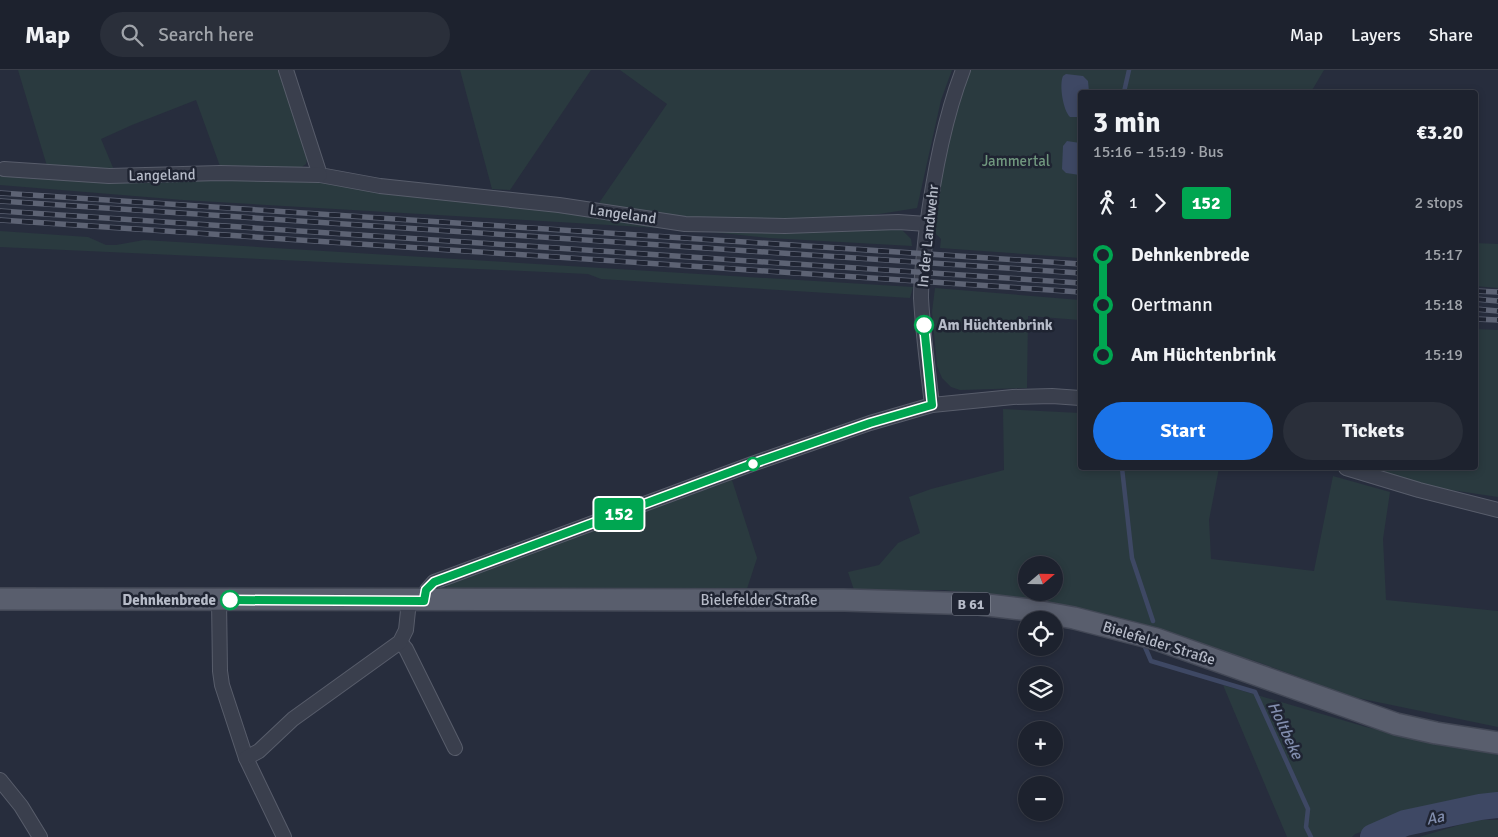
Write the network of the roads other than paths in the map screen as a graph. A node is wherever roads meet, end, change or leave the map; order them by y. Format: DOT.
graph roads {
  1 [pos="286,70"];
  2 [pos="963,70"];
  3 [pos="4,170"];
  4 [pos="320,175"];
  5 [pos="927,224"];
  6 [pos="1078,398"];
  7 [pos="932,405"];
  8 [pos="1353,470"];
  9 [pos="1498,510"];
  10 [pos="0,599"];
  11 [pos="219,600"];
  12 [pos="417,601"];
  13 [pos="400,642"];
  14 [pos="1498,743"];
  15 [pos="454,748"];
  16 [pos="246,758"];
  17 [pos="0,780"];
  18 [pos="40,837"];
  19 [pos="284,837"];
  1 -- 4 [label="street"];
  2 -- 5 [label="street, In der Landwehr"];
  3 -- 4 [label="street, Langeland"];
  4 -- 5 [label="street, Langeland"];
  5 -- 7 [label="street, In der Landwehr"];
  6 -- 7 [label="street"];
  7 -- 12 [label="street"];
  8 -- 9 [label="street"];
  10 -- 11 [label="main road, Bielefelder Straße / B 61"];
  11 -- 12 [label="main road, Bielefelder Straße / B 61"];
  11 -- 16 [label="street"];
  12 -- 13 [label="street"];
  12 -- 14 [label="main road, Bielefelder Straße / B 61"];
  13 -- 15 [label="street"];
  13 -- 16 [label="street"];
  16 -- 19 [label="street"];
  17 -- 18 [label="street"];
}
